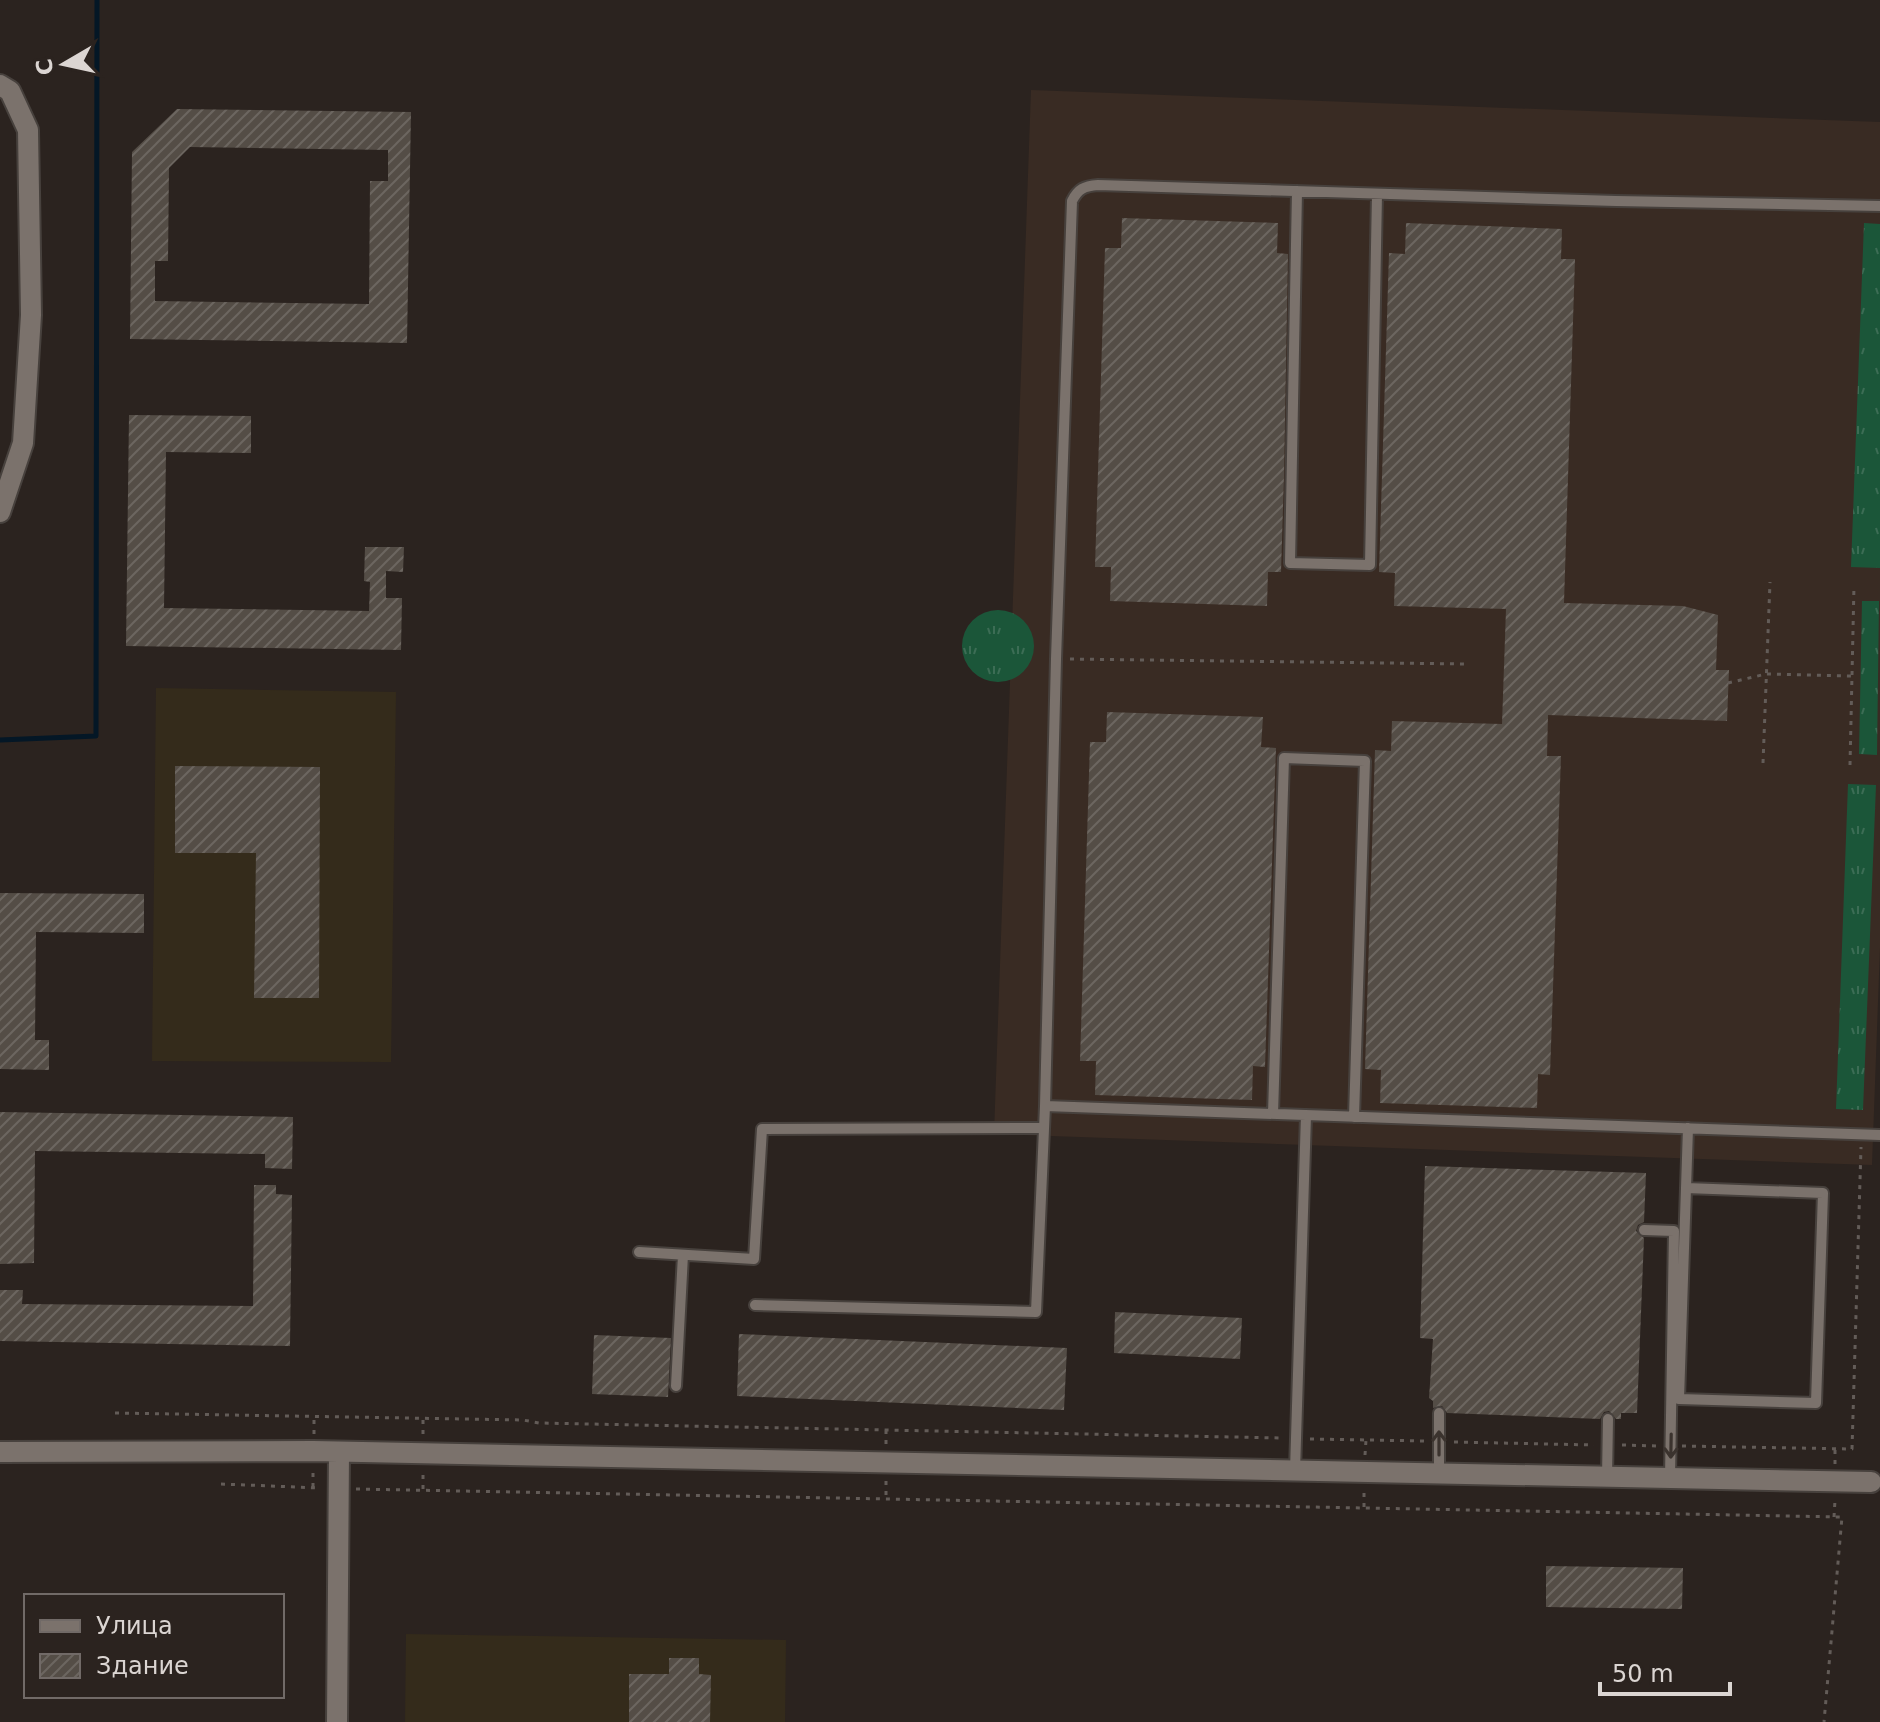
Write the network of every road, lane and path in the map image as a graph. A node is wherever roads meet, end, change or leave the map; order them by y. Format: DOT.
graph roads {
  1 [pos="0,85"];
  2 [pos="1297,191"];
  3 [pos="1377,194"];
  4 [pos="1880,206"];
  5 [pos="0,512"];
  6 [pos="1770,582"];
  7 [pos="1854,585"];
  8 [pos="1056,659"];
  9 [pos="1466,664"];
  10 [pos="1766,674"];
  11 [pos="1852,676"];
  12 [pos="1728,683"];
  13 [pos="1763,763"];
  14 [pos="1850,765"];
  15 [pos="1045,1106"];
  16 [pos="1273,1114"];
  17 [pos="1306,1115"];
  18 [pos="1354,1117"];
  19 [pos="1044,1128"];
  20 [pos="1688,1128"];
  21 [pos="1862,1135"];
  22 [pos="1880,1135"];
  23 [pos="1686,1188"];
  24 [pos="1644,1230"];
  25 [pos="639,1252"];
  26 [pos="683,1255"];
  27 [pos="755,1305"];
  28 [pos="676,1386"];
  29 [pos="115,1413"];
  30 [pos="1439,1413"];
  31 [pos="314,1417"];
  32 [pos="1608,1419"];
  33 [pos="423,1420"];
  34 [pos="886,1430"];
  35 [pos="314,1435"];
  36 [pos="423,1436"];
  37 [pos="1296,1439"];
  38 [pos="1366,1440"];
  39 [pos="1439,1442"];
  40 [pos="1607,1445"];
  41 [pos="886,1446"];
  42 [pos="1671,1446"];
  43 [pos="1835,1449"];
  44 [pos="0,1452"];
  45 [pos="339,1452"];
  46 [pos="1365,1455"];
  47 [pos="1835,1464"];
  48 [pos="313,1471"];
  49 [pos="1295,1471"];
  50 [pos="423,1472"];
  51 [pos="1439,1473"];
  52 [pos="1607,1477"];
  53 [pos="1670,1478"];
  54 [pos="886,1481"];
  55 [pos="1871,1482"];
  56 [pos="221,1484"];
  57 [pos="313,1488"];
  58 [pos="322,1488"];
  59 [pos="348,1489"];
  60 [pos="423,1489"];
  61 [pos="1364,1492"];
  62 [pos="886,1497"];
  63 [pos="1835,1500"];
  64 [pos="1364,1507"];
  65 [pos="1834,1517"];
  66 [pos="337,1722"];
  67 [pos="1824,1722"];
  1 -- 5 [label="street"];
  2 -- 3 [label="lane"];
  2 -- 3 [label="lane"];
  2 -- 8 [label="lane"];
  3 -- 4 [label="lane"];
  6 -- 10 [label="path"];
  7 -- 11 [label="path"];
  8 -- 9 [label="path"];
  8 -- 15 [label="lane"];
  10 -- 11 [label="path"];
  10 -- 12 [label="path"];
  10 -- 13 [label="path"];
  11 -- 14 [label="path"];
  15 -- 16 [label="lane"];
  15 -- 19 [label="lane"];
  16 -- 17 [label="lane"];
  16 -- 18 [label="lane"];
  17 -- 18 [label="lane"];
  17 -- 37 [label="lane"];
  18 -- 20 [label="lane"];
  19 -- 26 [label="lane"];
  19 -- 27 [label="lane"];
  20 -- 21 [label="lane"];
  20 -- 23 [label="lane"];
  21 -- 22 [label="lane"];
  21 -- 43 [label="path"];
  23 -- 23 [label="lane"];
  24 -- 42 [label="lane"];
  25 -- 26 [label="lane"];
  26 -- 28 [label="lane"];
  29 -- 31 [label="path"];
  30 -- 39 [label="lane"];
  31 -- 33 [label="path"];
  31 -- 35 [label="path"];
  32 -- 40 [label="lane"];
  33 -- 34 [label="path"];
  33 -- 36 [label="path"];
  34 -- 37 [label="path"];
  34 -- 41 [label="path"];
  37 -- 38 [label="path"];
  37 -- 49 [label="lane"];
  38 -- 39 [label="path"];
  38 -- 46 [label="path"];
  39 -- 40 [label="path"];
  51 -- 39 [label="lane, one-way"];
  40 -- 42 [label="path"];
  40 -- 52 [label="lane"];
  42 -- 43 [label="path"];
  42 -- 53 [label="lane, one-way"];
  43 -- 47 [label="path"];
  44 -- 45 [label="street"];
  45 -- 49 [label="street"];
  45 -- 66 [label="street"];
  48 -- 57 [label="path"];
  49 -- 51 [label="street"];
  50 -- 60 [label="path"];
  51 -- 52 [label="street"];
  52 -- 53 [label="street"];
  53 -- 55 [label="street"];
  54 -- 62 [label="path"];
  56 -- 57 [label="path"];
  57 -- 58 [label="path"];
  59 -- 60 [label="path"];
  60 -- 62 [label="path"];
  61 -- 64 [label="path"];
  62 -- 64 [label="path"];
  63 -- 65 [label="path"];
  64 -- 65 [label="path"];
  65 -- 67 [label="path"];
}
